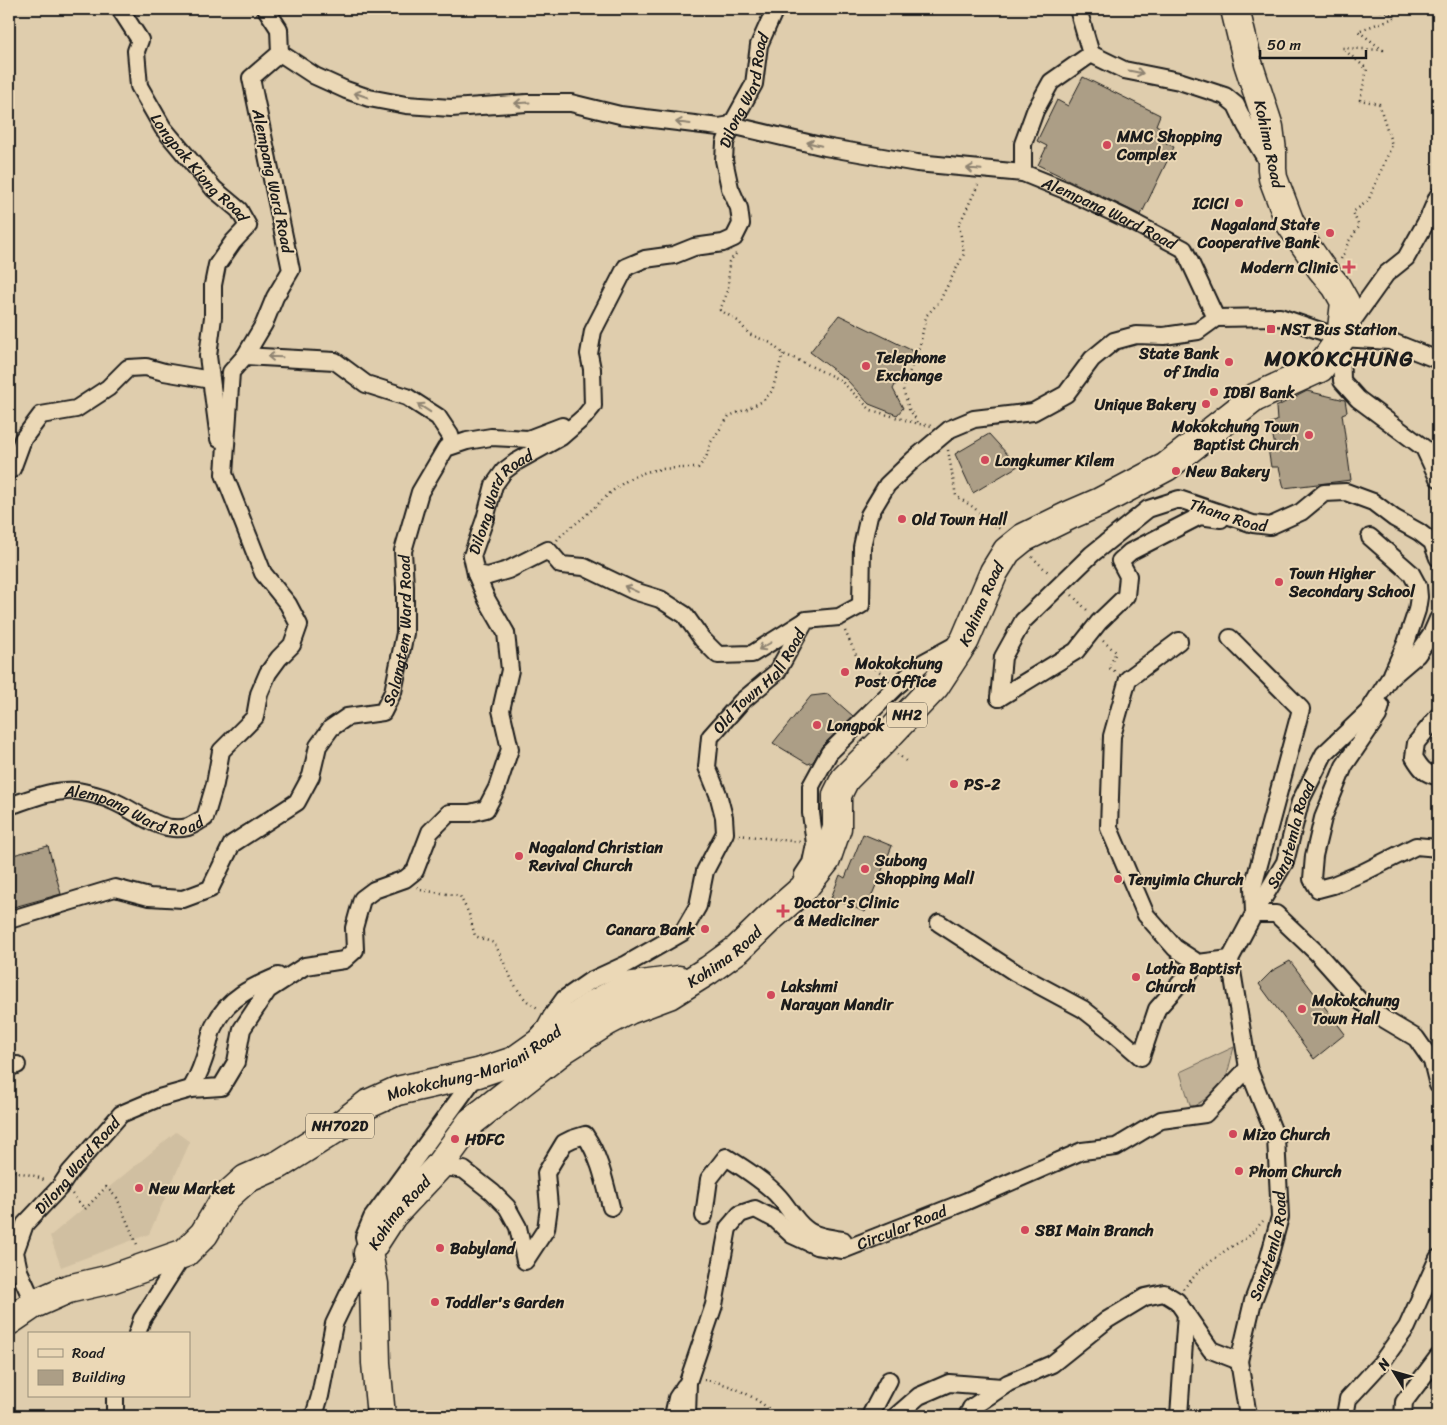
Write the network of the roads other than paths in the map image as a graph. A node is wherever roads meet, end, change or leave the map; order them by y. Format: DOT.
graph roads {
  1 [pos="120,9"];
  2 [pos="266,9"];
  3 [pos="775,9"];
  4 [pos="1078,9"];
  5 [pos="1235,9"];
  6 [pos="280,54"];
  7 [pos="1092,54"];
  8 [pos="731,126"];
  9 [pos="1272,169"];
  10 [pos="1023,173"];
  11 [pos="1438,196"];
  12 [pos="1216,318"];
  13 [pos="1341,338"];
  14 [pos="245,356"];
  15 [pos="1438,360"];
  16 [pos="211,380"];
  17 [pos="593,406"];
  18 [pos="453,445"];
  19 [pos="1424,448"];
  20 [pos="1438,460"];
  21 [pos="9,471"];
  22 [pos="224,474"];
  23 [pos="1438,478"];
  24 [pos="1254,524"];
  25 [pos="1370,537"];
  26 [pos="1438,558"];
  27 [pos="476,574"];
  28 [pos="1438,619"];
  29 [pos="806,620"];
  30 [pos="1230,638"];
  31 [pos="965,640"];
  32 [pos="1179,641"];
  33 [pos="1389,679"];
  34 [pos="1438,716"];
  35 [pos="1438,776"];
  36 [pos="9,806"];
  37 [pos="1438,848"];
  38 [pos="783,906"];
  39 [pos="1254,914"];
  40 [pos="9,920"];
  41 [pos="939,923"];
  42 [pos="1230,959"];
  43 [pos="1198,963"];
  44 [pos="305,966"];
  45 [pos="697,977"];
  46 [pos="1416,1038"];
  47 [pos="1438,1058"];
  48 [pos="514,1061"];
  49 [pos="1248,1068"];
  50 [pos="478,1073"];
  51 [pos="1438,1085"];
  52 [pos="192,1089"];
  53 [pos="439,1166"];
  54 [pos="611,1208"];
  55 [pos="704,1216"];
  56 [pos="862,1242"];
  57 [pos="185,1253"];
  58 [pos="368,1253"];
  59 [pos="1438,1258"];
  60 [pos="34,1304"];
  61 [pos="1182,1307"];
  62 [pos="9,1321"];
  63 [pos="138,1332"];
  64 [pos="1438,1357"];
  65 [pos="1239,1361"];
  66 [pos="889,1380"];
  67 [pos="688,1382"];
  68 [pos="1002,1387"];
  69 [pos="115,1398"];
  70 [pos="967,1414"];
  71 [pos="114,1416"];
  72 [pos="314,1416"];
  73 [pos="380,1416"];
  74 [pos="674,1416"];
  75 [pos="687,1416"];
  76 [pos="872,1416"];
  77 [pos="896,1416"];
  78 [pos="1180,1416"];
  79 [pos="1248,1416"];
  80 [pos="1345,1416"];
  81 [pos="1403,1416"];
  1 -- 16 [label="street, Longpak Kiong Road"];
  2 -- 6 [label="street"];
  3 -- 8 [label="street, Dilong Ward Road"];
  4 -- 7 [label="street"];
  5 -- 9 [label="highway, Kohima Road / NH2"];
  8 -- 6 [label="street, one-way"];
  6 -- 14 [label="street, Alempang Ward Road"];
  7 -- 9 [label="street, one-way"];
  7 -- 10 [label="street, Alempang Ward Road"];
  10 -- 8 [label="street, one-way"];
  8 -- 17 [label="street, Dilong Ward Road"];
  9 -- 13 [label="highway, Kohima Road / NH2"];
  10 -- 12 [label="street, Alempang Ward Road"];
  11 -- 13 [label="street"];
  12 -- 13 [label="street"];
  12 -- 29 [label="street, Old Town Hall Road"];
  13 -- 15 [label="street"];
  13 -- 19 [label="street"];
  13 -- 31 [label="highway, Kohima Road / NH2"];
  18 -- 14 [label="street, one-way"];
  14 -- 22 [label="street, Alempang Ward Road"];
  16 -- 21 [label="street"];
  16 -- 22 [label="street, Longpak Kiong Road"];
  17 -- 18 [label="street"];
  17 -- 27 [label="street, Dilong Ward Road"];
  18 -- 40 [label="street, Salangtem Ward Road"];
  19 -- 20 [label="street"];
  19 -- 23 [label="street"];
  22 -- 36 [label="street, Alempang Ward Road"];
  24 -- 24 [label="street, Thana Road"];
  24 -- 26 [label="street, Thana Road"];
  25 -- 33 [label="street"];
  29 -- 27 [label="street, one-way"];
  27 -- 44 [label="street, Dilong Ward Road"];
  28 -- 33 [label="street, Sangtemla Road"];
  29 -- 48 [label="street, Old Town Hall Road"];
  30 -- 39 [label="street"];
  31 -- 38 [label="highway, Kohima Road / NH2"];
  31 -- 38 [label="street"];
  32 -- 43 [label="street"];
  33 -- 37 [label="street"];
  33 -- 39 [label="street, Sangtemla Road"];
  34 -- 35 [label="street"];
  38 -- 45 [label="highway, Kohima Road / NH2"];
  39 -- 42 [label="street, Sangtemla Road"];
  39 -- 46 [label="street"];
  41 -- 43 [label="street"];
  42 -- 43 [label="street"];
  42 -- 49 [label="street, Sangtemla Road"];
  44 -- 52 [label="street"];
  44 -- 52 [label="street, Dilong Ward Road"];
  45 -- 48 [label="highway, Mokokchung-Mariani Road / NH702D"];
  45 -- 53 [label="highway, Kohima Road / NH2"];
  46 -- 47 [label="street"];
  46 -- 51 [label="street"];
  48 -- 50 [label="highway, Mokokchung-Mariani Road / NH702D"];
  49 -- 56 [label="street, Circular Road"];
  49 -- 65 [label="street, Sangtemla Road"];
  50 -- 57 [label="highway, Mokokchung-Mariani Road / NH702D"];
  50 -- 58 [label="street"];
  52 -- 60 [label="street, Dilong Ward Road"];
  53 -- 54 [label="street"];
  53 -- 58 [label="highway, Kohima Road / NH2"];
  55 -- 56 [label="street"];
  56 -- 67 [label="street, Circular Road"];
  57 -- 60 [label="highway, Mokokchung-Mariani Road / NH702D"];
  57 -- 63 [label="street"];
  58 -- 72 [label="street"];
  58 -- 73 [label="highway, Kohima Road"];
  59 -- 80 [label="street"];
  60 -- 62 [label="highway, Mokokchung-Mariani Road / NH702D"];
  61 -- 65 [label="street"];
  61 -- 68 [label="street"];
  61 -- 78 [label="street"];
  64 -- 81 [label="street"];
  65 -- 79 [label="street"];
  66 -- 76 [label="street"];
  67 -- 74 [label="street"];
  67 -- 75 [label="street, Circular Road"];
  68 -- 70 [label="street"];
  68 -- 77 [label="street"];
  69 -- 71 [label="street"];
}
